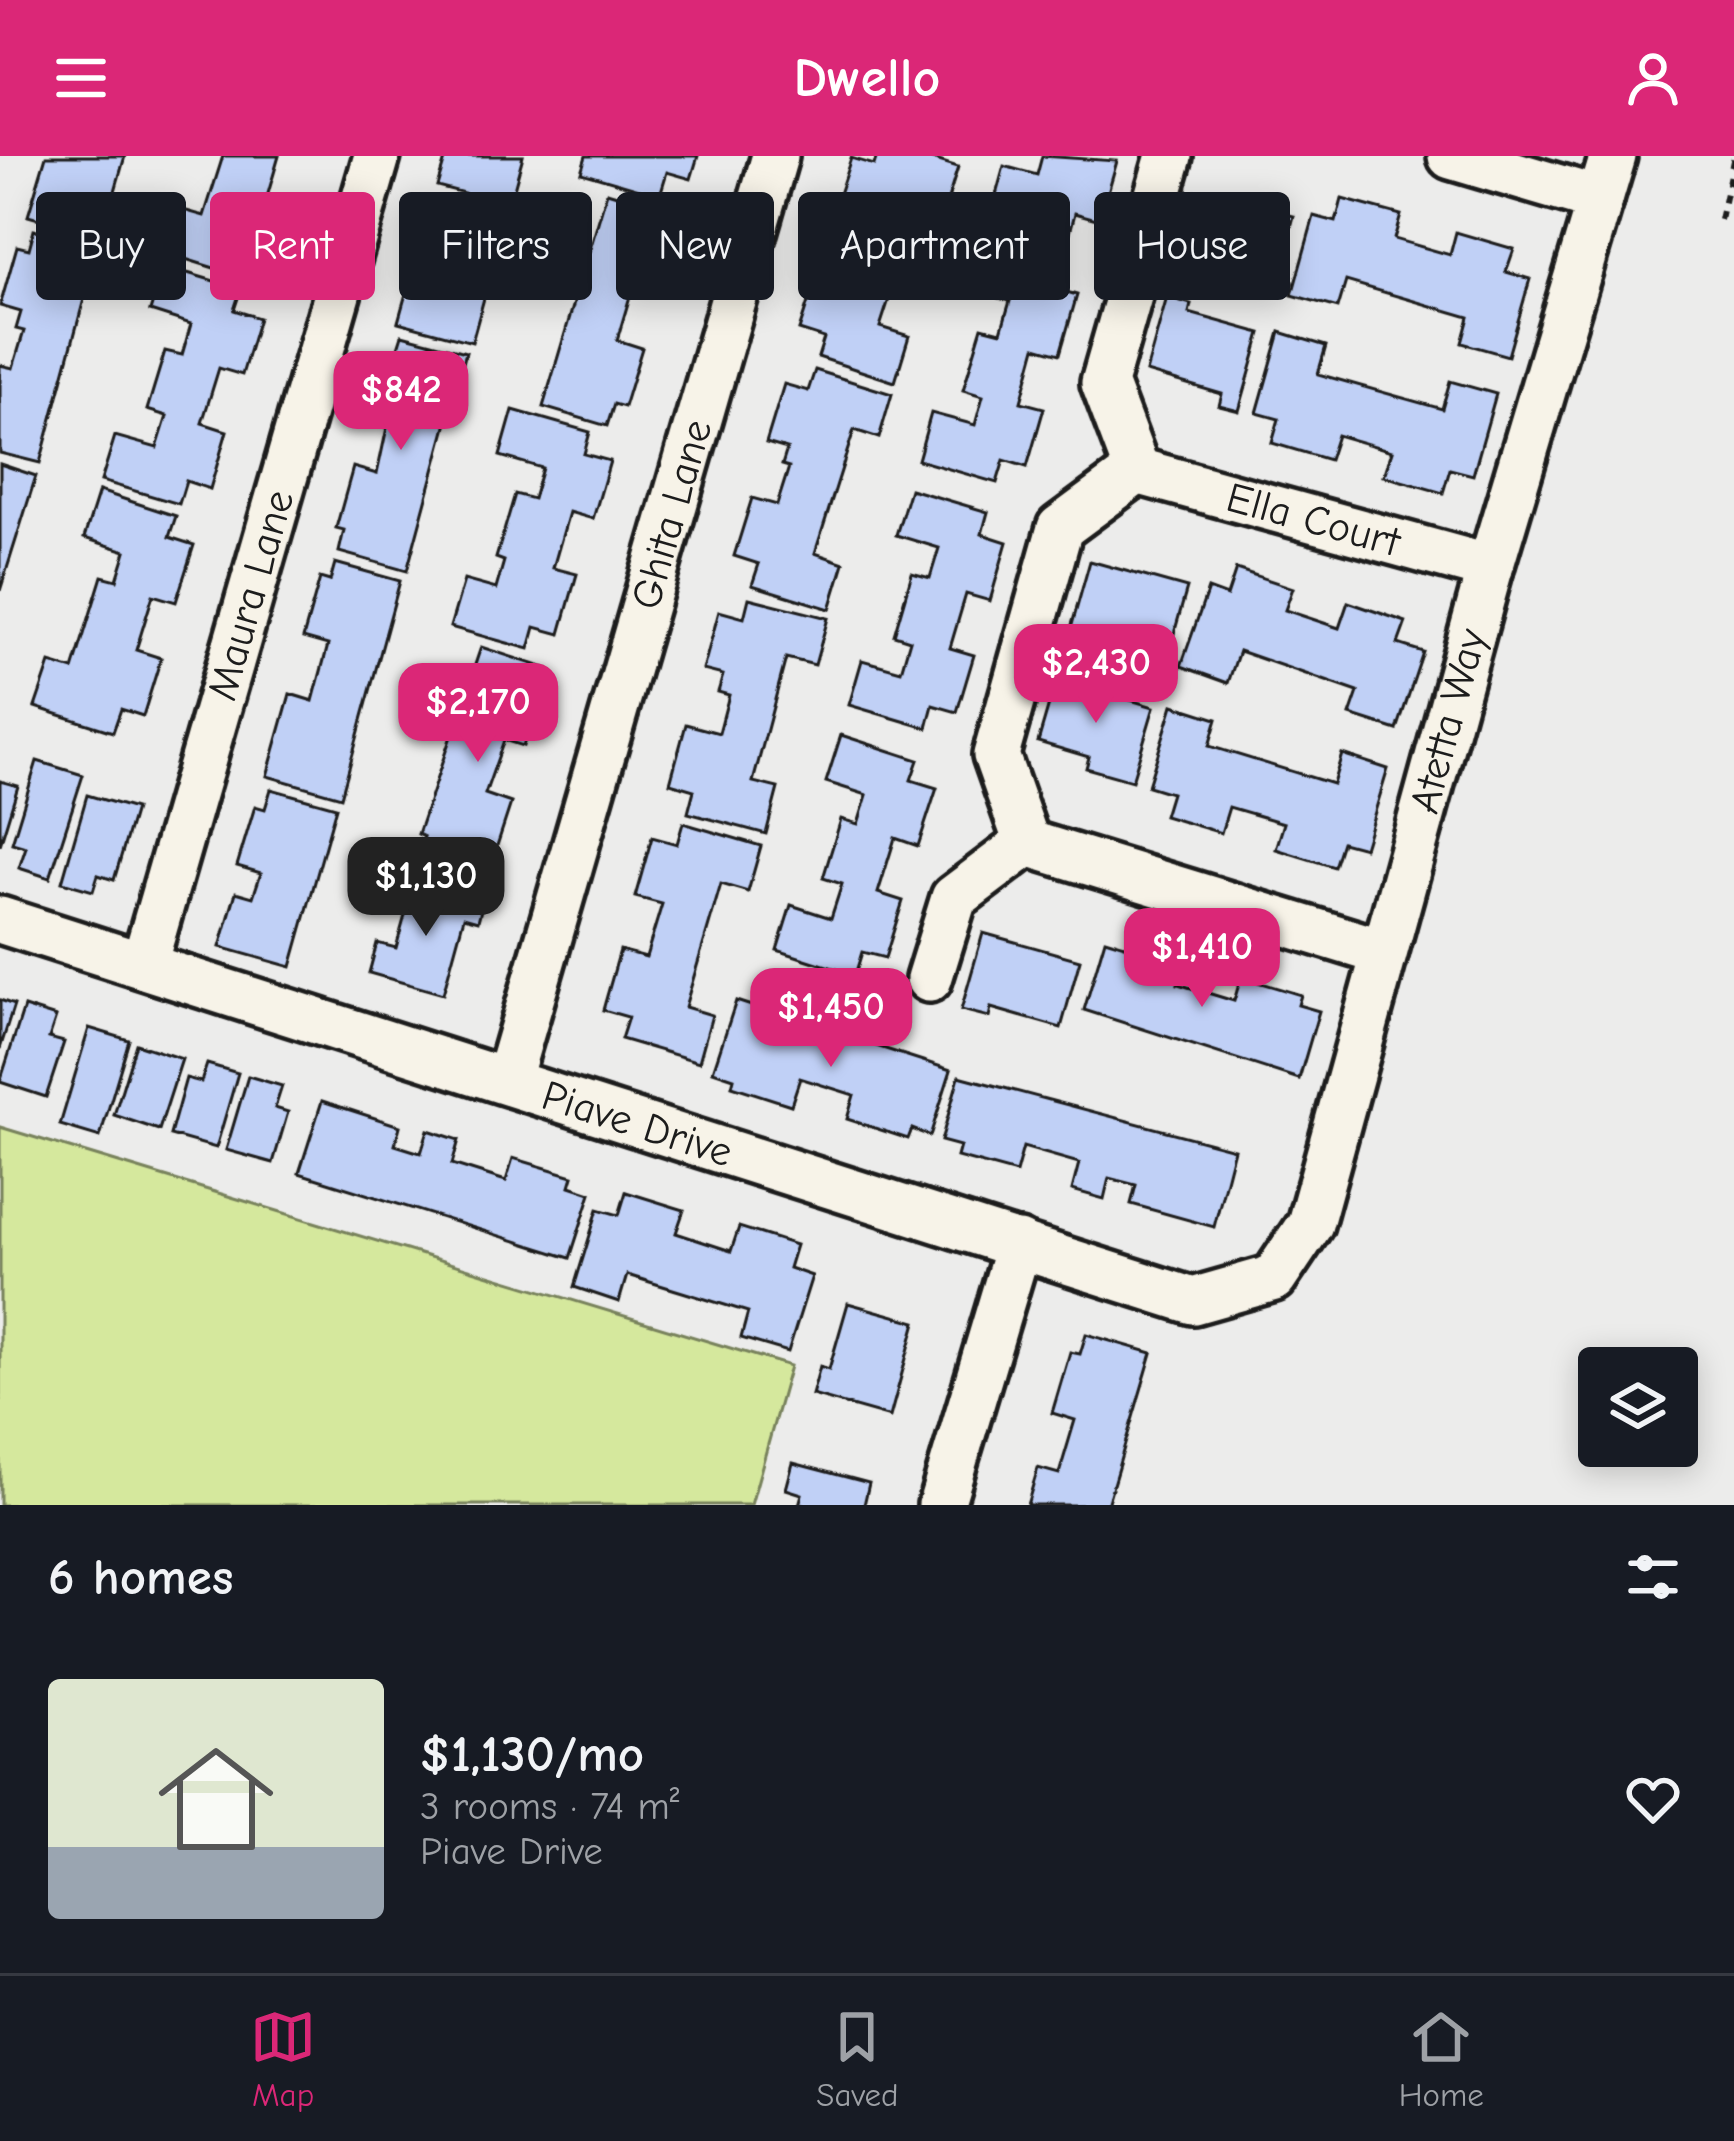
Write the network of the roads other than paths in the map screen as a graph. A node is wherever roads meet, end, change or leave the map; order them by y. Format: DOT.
graph roads {
  1 [pos="377,156"];
  2 [pos="775,156"];
  3 [pos="1169,156"];
  4 [pos="1451,156"];
  5 [pos="1613,156"];
  6 [pos="1600,200"];
  7 [pos="1137,471"];
  8 [pos="1490,568"];
  9 [pos="1028,843"];
  10 [pos="0,920"];
  11 [pos="1382,952"];
  12 [pos="144,964"];
  13 [pos="929,979"];
  14 [pos="508,1079"];
  15 [pos="1018,1244"];
  16 [pos="1274,1278"];
  17 [pos="941,1505"];
  1 -- 12 [label="street, Maura Lane"];
  2 -- 14 [label="street, Ghita Lane"];
  3 -- 7 [label="street"];
  4 -- 6 [label="street"];
  5 -- 6 [label="street, Atetta Way"];
  6 -- 8 [label="street, Atetta Way"];
  7 -- 8 [label="street, Ella Court"];
  7 -- 9 [label="street"];
  8 -- 11 [label="street, Atetta Way"];
  9 -- 11 [label="street"];
  9 -- 13 [label="street"];
  10 -- 12 [label="street, Piave Drive"];
  11 -- 16 [label="street, Atetta Way"];
  12 -- 14 [label="street, Piave Drive"];
  14 -- 15 [label="street, Piave Drive"];
  15 -- 16 [label="street, Piave Drive"];
  15 -- 17 [label="street"];
}
